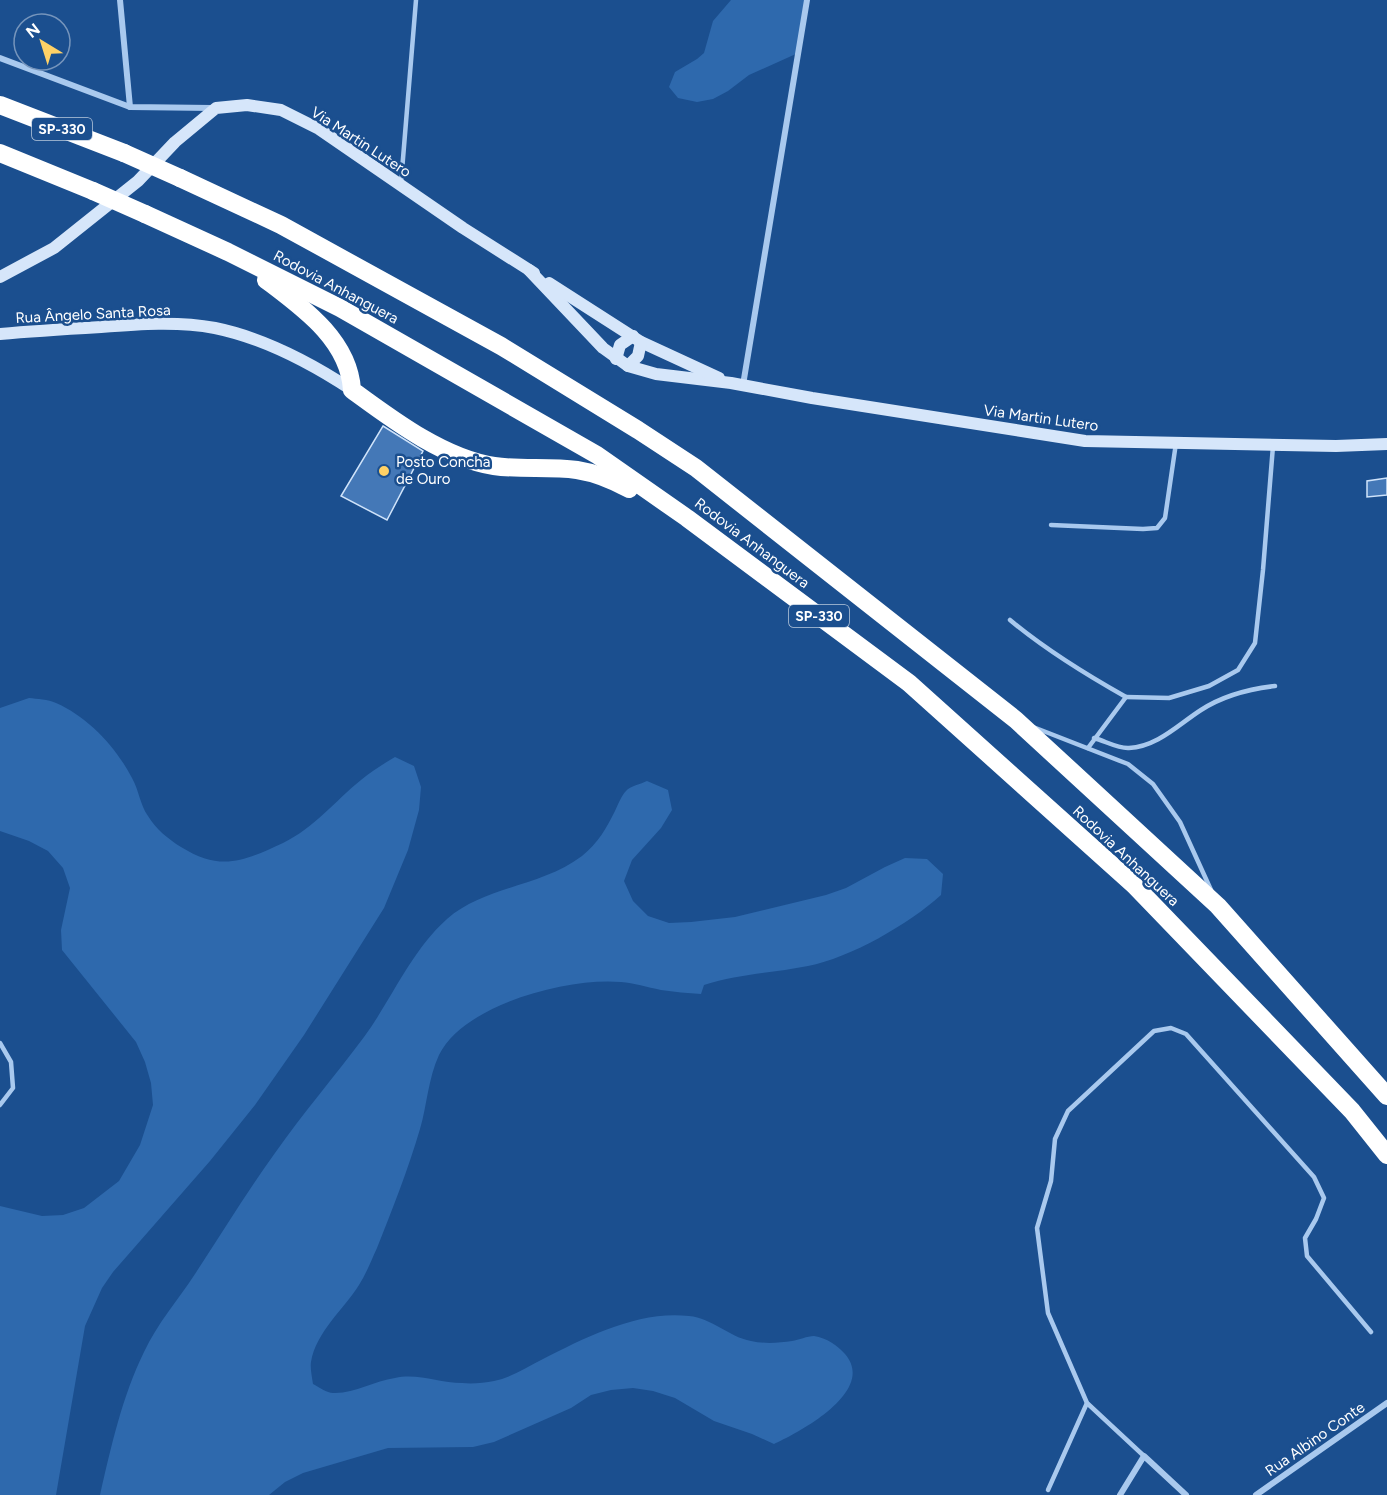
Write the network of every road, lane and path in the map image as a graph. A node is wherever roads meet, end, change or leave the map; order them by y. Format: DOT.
graph roads {
  1 [pos="120,0"];
  2 [pos="416,0"];
  3 [pos="807,0"];
  4 [pos="0,58"];
  5 [pos="0,105"];
  6 [pos="130,107"];
  7 [pos="216,108"];
  8 [pos="0,153"];
  9 [pos="400,186"];
  10 [pos="228,252"];
  11 [pos="529,270"];
  12 [pos="0,277"];
  13 [pos="0,334"];
  14 [pos="637,339"];
  15 [pos="616,359"];
  16 [pos="628,366"];
  17 [pos="737,384"];
  18 [pos="352,390"];
  19 [pos="1176,443"];
  20 [pos="1387,444"];
  21 [pos="1273,445"];
  22 [pos="687,518"];
  23 [pos="1051,525"];
  24 [pos="1010,620"];
  25 [pos="1275,686"];
  26 [pos="1126,697"];
  27 [pos="1016,720"];
  28 [pos="1094,738"];
  29 [pos="1088,748"];
  30 [pos="1218,906"];
  31 [pos="1335,1036"];
  32 [pos="0,1043"];
  33 [pos="1370,1067"];
  34 [pos="1387,1096"];
  35 [pos="0,1106"];
  36 [pos="1387,1155"];
  37 [pos="1371,1332"];
  38 [pos="1087,1403"];
  39 [pos="1387,1403"];
  40 [pos="1144,1456"];
  41 [pos="1048,1490"];
  42 [pos="1120,1495"];
  43 [pos="1186,1495"];
  44 [pos="1256,1495"];
  1 -- 6 [label="street"];
  2 -- 9 [label="lane"];
  3 -- 17 [label="street"];
  4 -- 6 [label="street"];
  5 -- 27 [label="highway, Rodovia Anhanguera / SP-330, bridge"];
  6 -- 7 [label="street"];
  7 -- 9 [label="street, Via Martin Lutero"];
  7 -- 12 [label="street"];
  8 -- 10 [label="highway, Rodovia Anhanguera / SP-330, bridge"];
  9 -- 11 [label="street, Via Martin Lutero"];
  10 -- 18 [label="highway"];
  10 -- 22 [label="highway, Rodovia Anhanguera / SP-330"];
  11 -- 14 [label="street, Via Martin Lutero"];
  11 -- 15 [label="street, Via Martin Lutero"];
  13 -- 18 [label="street, Rua Ângelo Santa Rosa"];
  14 -- 15 [label="street"];
  14 -- 16 [label="street"];
  14 -- 17 [label="street, Via Martin Lutero"];
  15 -- 16 [label="street, Via Martin Lutero"];
  16 -- 17 [label="street, Via Martin Lutero"];
  17 -- 19 [label="street, Via Martin Lutero"];
  18 -- 22 [label="highway"];
  19 -- 21 [label="street, Via Martin Lutero"];
  19 -- 23 [label="lane"];
  20 -- 21 [label="street, Via Martin Lutero"];
  21 -- 26 [label="lane"];
  22 -- 36 [label="highway, Rodovia Anhanguera / SP-330"];
  24 -- 26 [label="lane"];
  25 -- 28 [label="lane"];
  26 -- 28 [label="lane"];
  27 -- 29 [label="lane"];
  27 -- 30 [label="highway, Rodovia Anhanguera / SP-330"];
  28 -- 29 [label="lane"];
  29 -- 30 [label="lane"];
  30 -- 31 [label="highway, Rodovia Anhanguera / SP-330"];
  31 -- 33 [label="lane"];
  31 -- 34 [label="highway, Rodovia Anhanguera / SP-330"];
  32 -- 35 [label="lane"];
  37 -- 38 [label="lane"];
  38 -- 40 [label="lane"];
  38 -- 41 [label="lane"];
  39 -- 44 [label="street, Rua Albino Conte"];
  40 -- 42 [label="street"];
  40 -- 43 [label="street"];
}
